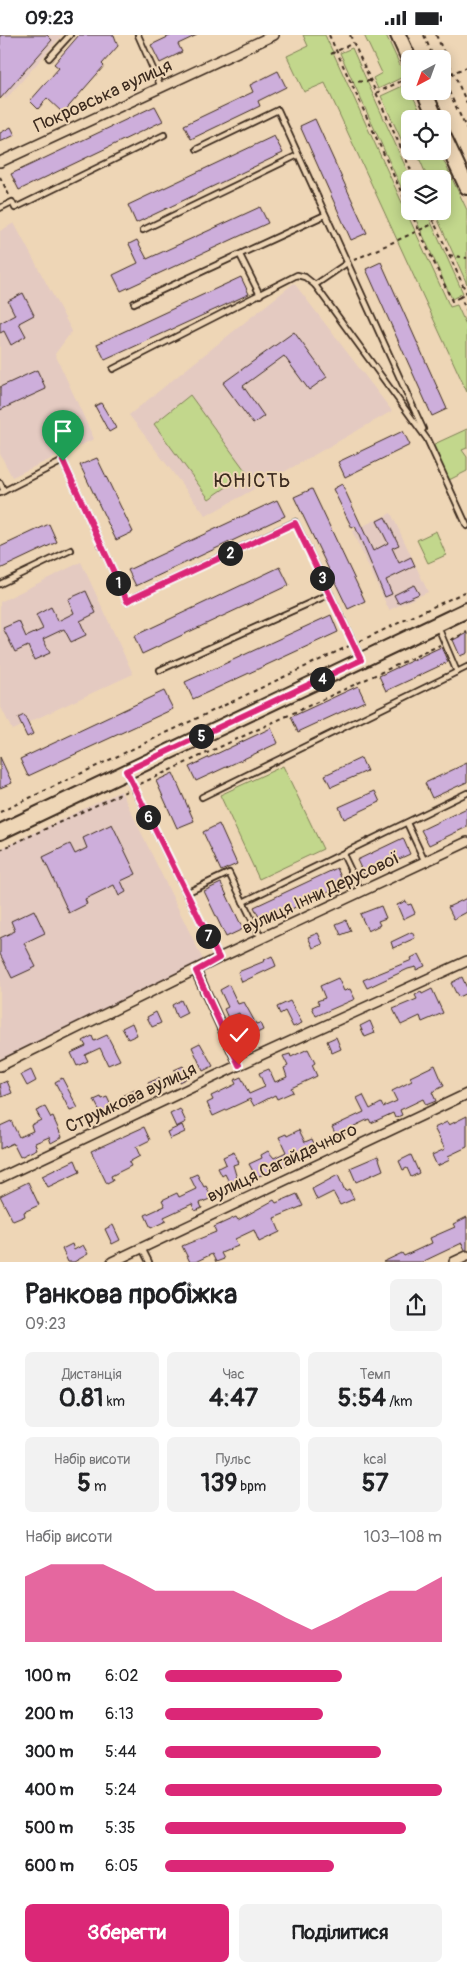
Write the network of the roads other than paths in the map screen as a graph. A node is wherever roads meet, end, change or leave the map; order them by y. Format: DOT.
graph roads {
  1 [pos="70,35"];
  2 [pos="138,35"];
  3 [pos="274,35"];
  4 [pos="398,35"];
  5 [pos="405,50"];
  6 [pos="49,58"];
  7 [pos="161,87"];
  8 [pos="164,135"];
  9 [pos="196,149"];
  10 [pos="451,152"];
  11 [pos="298,155"];
  12 [pos="0,162"];
  13 [pos="467,187"];
  14 [pos="0,208"];
  15 [pos="325,215"];
  16 [pos="143,230"];
  17 [pos="240,255"];
  18 [pos="347,263"];
  19 [pos="315,285"];
  20 [pos="260,295"];
  21 [pos="134,303"];
  22 [pos="113,369"];
  23 [pos="427,439"];
  24 [pos="0,483"];
  25 [pos="2,492"];
  26 [pos="467,526"];
  27 [pos="70,550"];
  28 [pos="0,584"];
  29 [pos="330,594"];
  30 [pos="467,610"];
  31 [pos="437,625"];
  32 [pos="361,660"];
  33 [pos="467,667"];
  34 [pos="160,670"];
  35 [pos="457,672"];
  36 [pos="126,771"];
  37 [pos="467,793"];
  38 [pos="202,797"];
  39 [pos="407,823"];
  40 [pos="0,830"];
  41 [pos="467,842"];
  42 [pos="343,854"];
  43 [pos="425,862"];
  44 [pos="361,892"];
  45 [pos="186,893"];
  46 [pos="244,902"];
  47 [pos="261,938"];
  48 [pos="219,958"];
  49 [pos="467,961"];
  50 [pos="196,971"];
  51 [pos="239,1065"];
  52 [pos="0,1066"];
  53 [pos="467,1094"];
  54 [pos="0,1178"];
  55 [pos="142,1248"];
  56 [pos="467,1256"];
  57 [pos="112,1262"];
  58 [pos="149,1262"];
  59 [pos="454,1262"];
  1 -- 6 [label="lane"];
  2 -- 7 [label="lane"];
  3 -- 7 [label="street, Покровська вулиця"];
  4 -- 5 [label="street"];
  7 -- 12 [label="street, Покровська вулиця"];
  8 -- 14 [label="lane"];
  9 -- 11 [label="lane"];
  10 -- 13 [label="street"];
  11 -- 15 [label="lane"];
  11 -- 16 [label="lane"];
  15 -- 17 [label="lane"];
  15 -- 18 [label="lane"];
  17 -- 20 [label="lane"];
  17 -- 21 [label="lane"];
  18 -- 19 [label="lane"];
  18 -- 23 [label="lane"];
  19 -- 20 [label="lane"];
  19 -- 23 [label="lane"];
  20 -- 22 [label="lane"];
  23 -- 26 [label="lane"];
  24 -- 25 [label="lane"];
  25 -- 29 [label="lane"];
  27 -- 28 [label="lane"];
  29 -- 32 [label="lane"];
  29 -- 34 [label="lane"];
  30 -- 31 [label="street"];
  31 -- 32 [label="street"];
  31 -- 35 [label="lane"];
  32 -- 36 [label="street"];
  33 -- 35 [label="lane"];
  35 -- 38 [label="lane"];
  36 -- 40 [label="street"];
  36 -- 45 [label="lane"];
  37 -- 39 [label="lane"];
  39 -- 42 [label="lane"];
  39 -- 43 [label="lane"];
  41 -- 43 [label="street, вулиця Інни Дерусової"];
  42 -- 44 [label="lane"];
  42 -- 46 [label="lane"];
  43 -- 44 [label="street, вулиця Інни Дерусової"];
  44 -- 47 [label="street, вулиця Інни Дерусової"];
  45 -- 46 [label="lane"];
  45 -- 48 [label="lane"];
  46 -- 47 [label="lane"];
  47 -- 48 [label="street, вулиця Інни Дерусової"];
  48 -- 50 [label="street, вулиця Інни Дерусової"];
  49 -- 51 [label="street, Струмкова вулиця"];
  50 -- 51 [label="street"];
  50 -- 52 [label="street, вулиця Інни Дерусової"];
  51 -- 54 [label="street, Струмкова вулиця"];
  53 -- 55 [label="street, вулиця Сагайдачного"];
  55 -- 57 [label="street, вулиця Сагайдачного"];
  55 -- 58 [label="lane"];
  56 -- 59 [label="street"];
}
